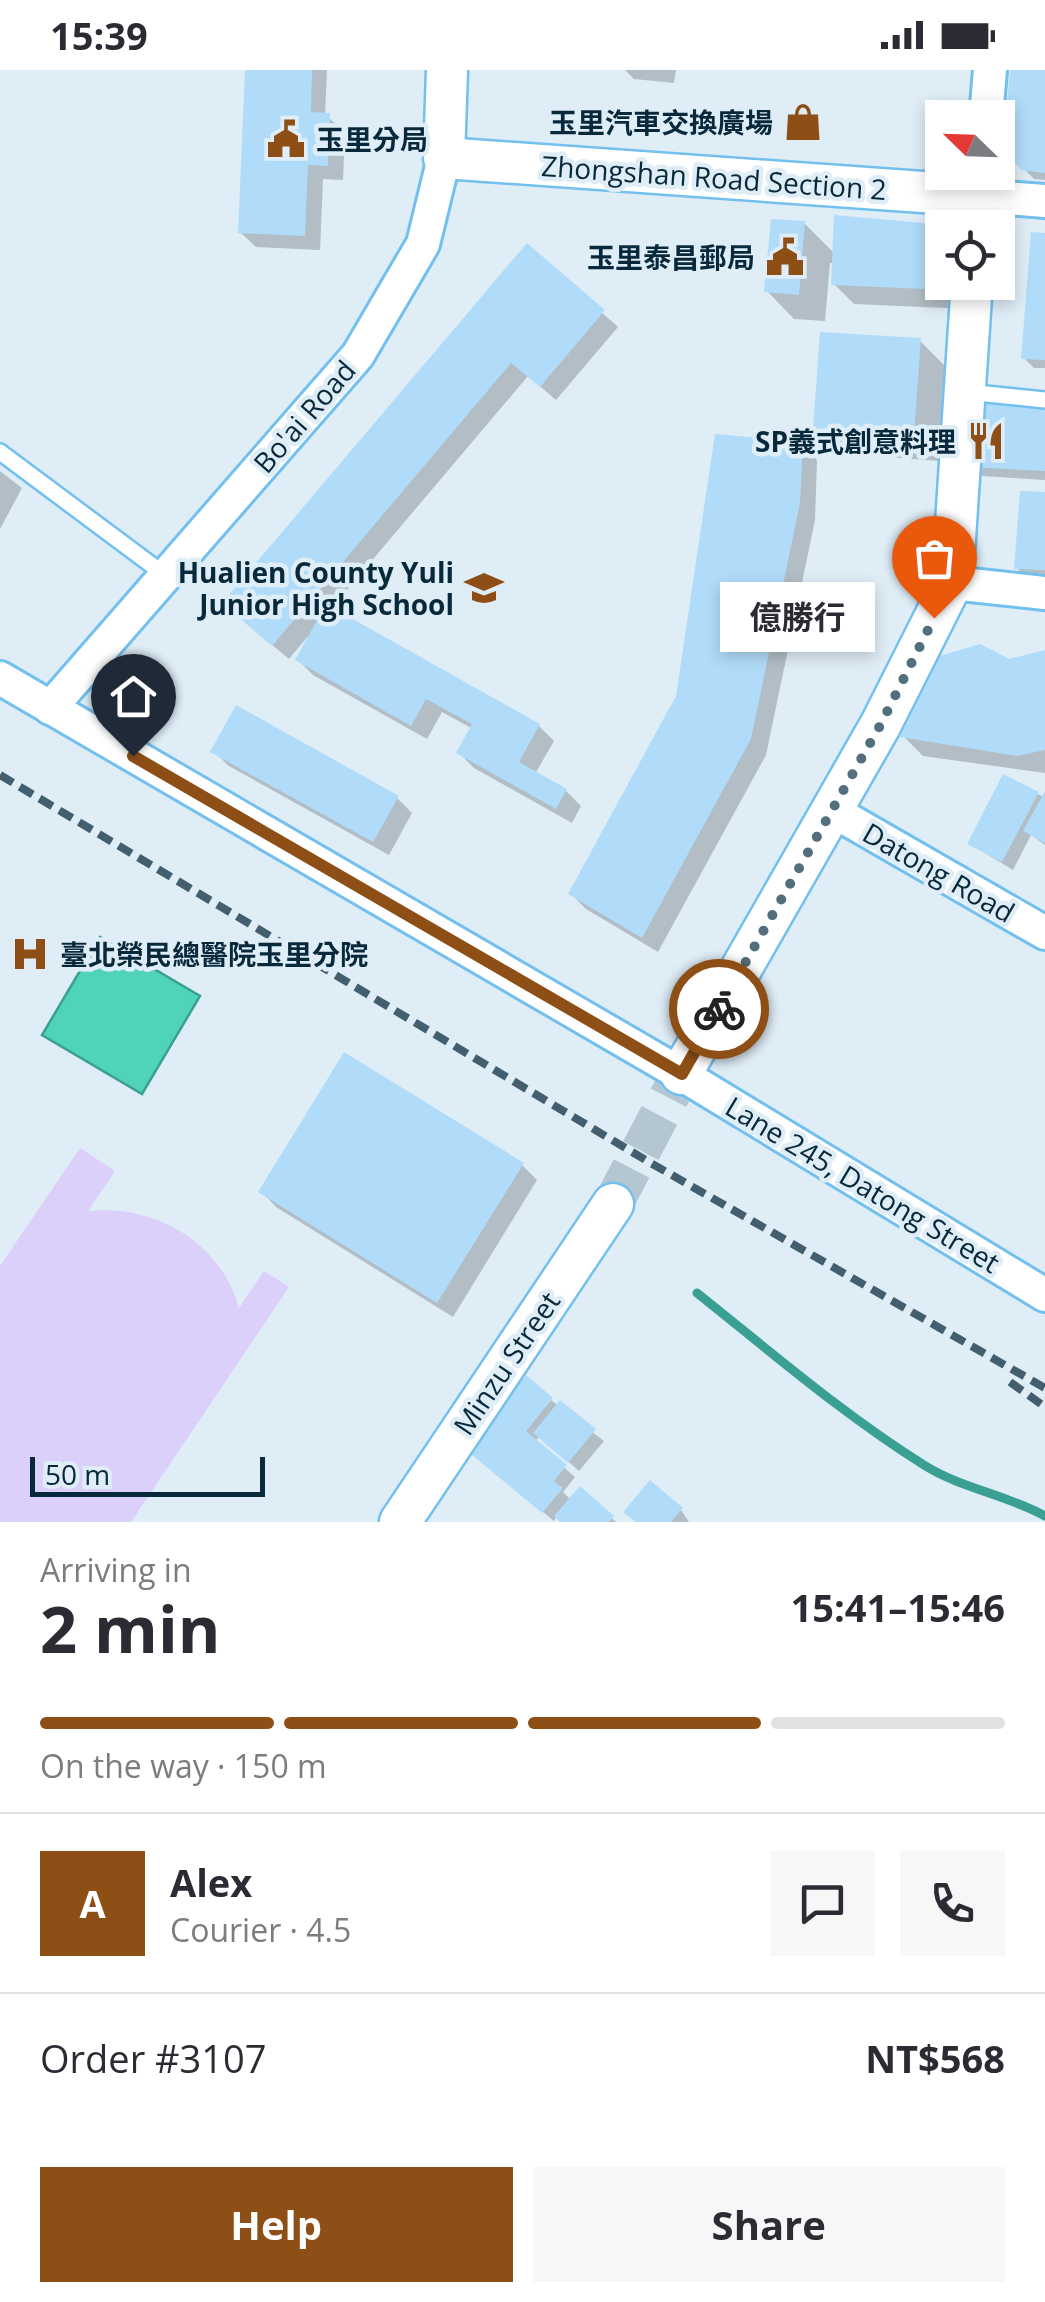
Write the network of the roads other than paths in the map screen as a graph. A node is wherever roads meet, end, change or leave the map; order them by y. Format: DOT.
graph roads {
  1 [pos="447,70"];
  2 [pos="990,70"];
  3 [pos="988,100"];
  4 [pos="444,158"];
  5 [pos="979,199"];
  6 [pos="1045,200"];
  7 [pos="971,300"];
  8 [pos="963,392"];
  9 [pos="1045,400"];
  10 [pos="0,452"];
  11 [pos="165,575"];
  12 [pos="952,583"];
  13 [pos="1045,593"];
  14 [pos="0,678"];
  15 [pos="50,708"];
  16 [pos="832,811"];
  17 [pos="1045,933"];
  18 [pos="682,1074"];
  19 [pos="613,1204"];
  20 [pos="1045,1295"];
  21 [pos="400,1522"];
  1 -- 4 [label="street, Bo'ai Road"];
  2 -- 3 [label="street"];
  4 -- 5 [label="street, Zhongshan Road Section 2"];
  4 -- 11 [label="street, Bo'ai Road"];
  5 -- 6 [label="street, Zhongshan Road Section 2"];
  7 -- 8 [label="street"];
  8 -- 9 [label="lane"];
  8 -- 12 [label="street"];
  10 -- 11 [label="lane"];
  11 -- 15 [label="street, Bo'ai Road"];
  12 -- 13 [label="street"];
  12 -- 16 [label="street"];
  14 -- 15 [label="street, Lane 245, Datong Street"];
  15 -- 18 [label="street, Lane 245, Datong Street"];
  16 -- 17 [label="street, Datong Road"];
  16 -- 18 [label="street"];
  18 -- 20 [label="street, Lane 245, Datong Street"];
  19 -- 21 [label="street, Minzu Street"];
}
